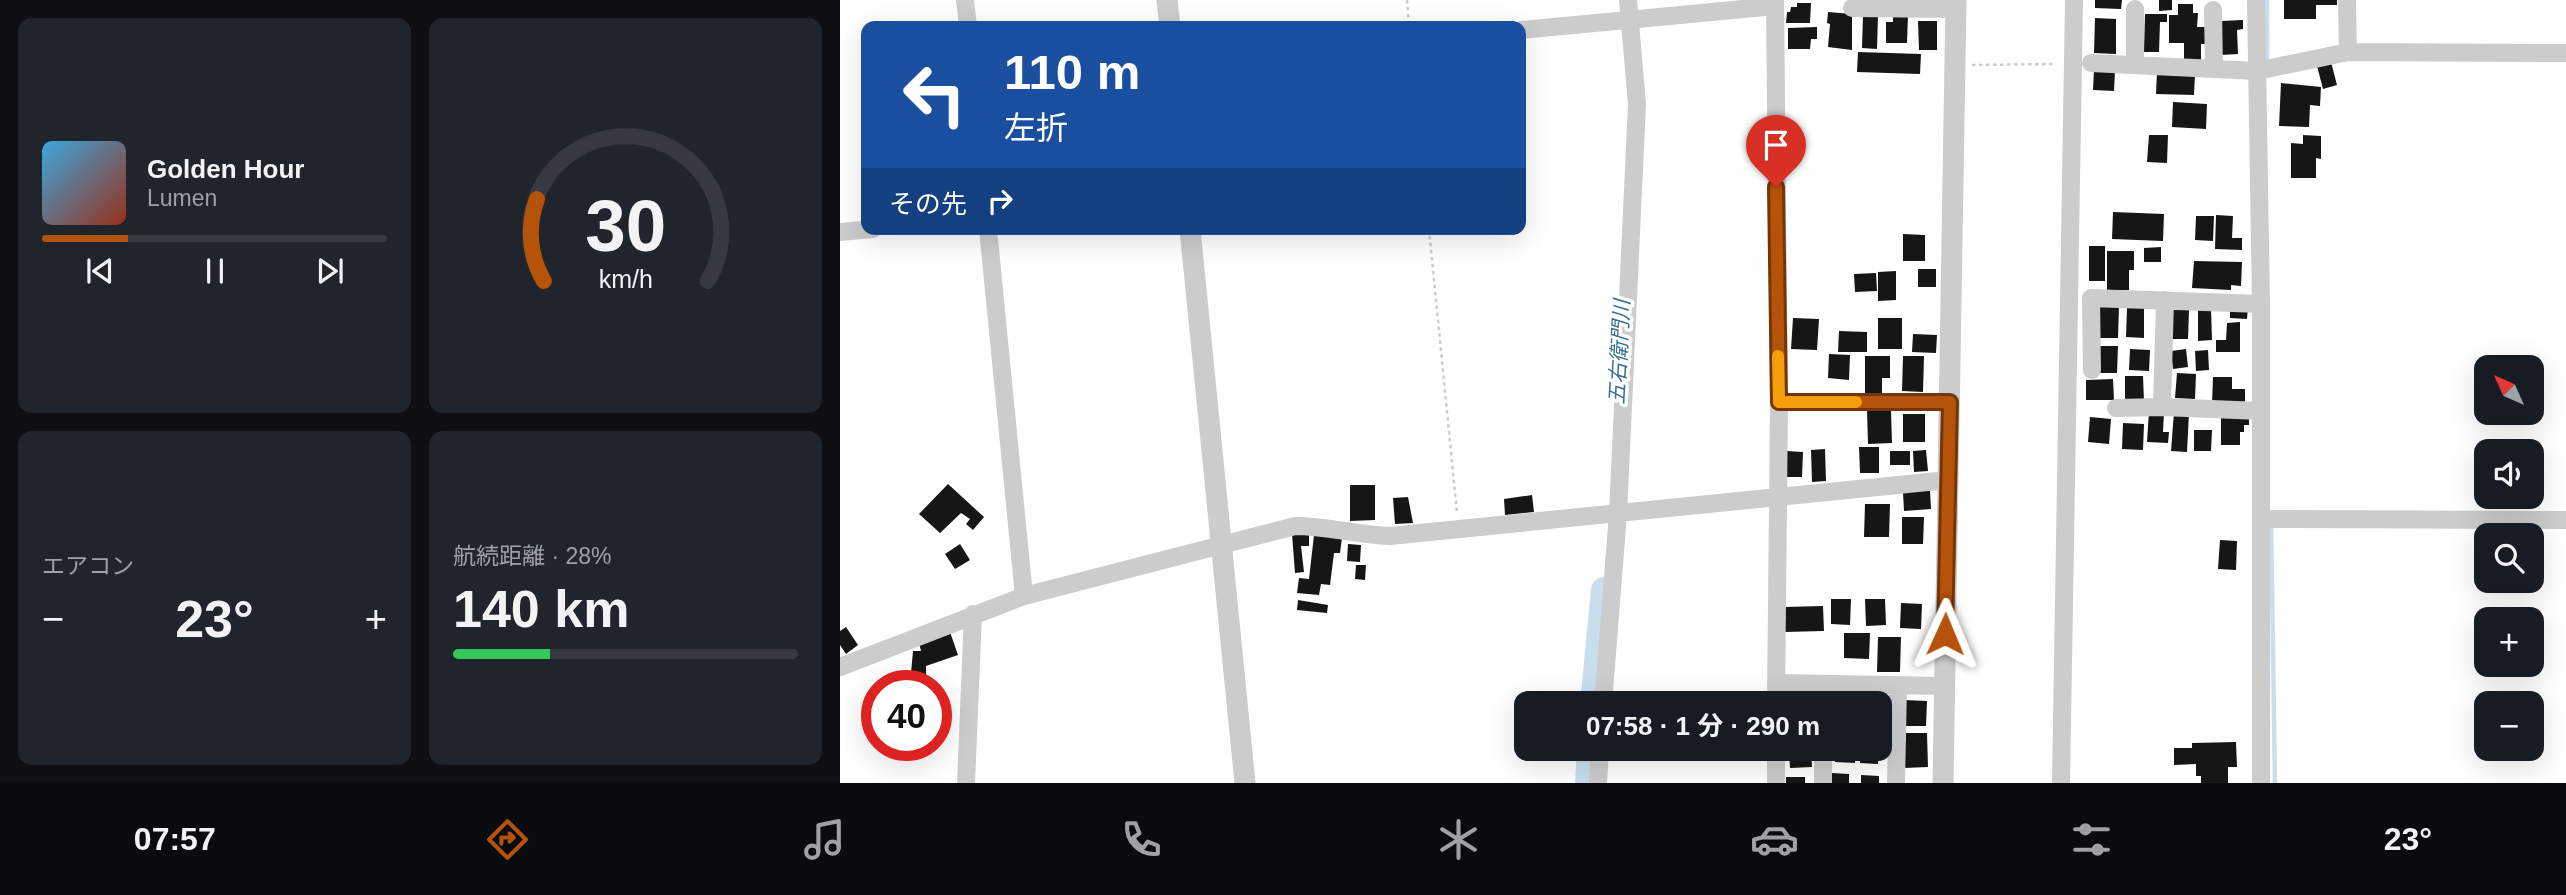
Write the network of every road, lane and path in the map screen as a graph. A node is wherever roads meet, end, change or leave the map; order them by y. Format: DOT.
graph roads {
  1 [pos="965,0"];
  2 [pos="1167,0"];
  3 [pos="1406,0"];
  4 [pos="1628,0"];
  5 [pos="2074,0"];
  6 [pos="2256,0"];
  7 [pos="2347,0"];
  8 [pos="1775,3"];
  9 [pos="1956,5"];
  10 [pos="1852,8"];
  11 [pos="2135,9"];
  12 [pos="2213,10"];
  13 [pos="1630,20"];
  14 [pos="967,21"];
  15 [pos="1169,21"];
  16 [pos="1408,21"];
  17 [pos="1526,30"];
  18 [pos="2348,52"];
  19 [pos="2566,53"];
  20 [pos="2073,64"];
  21 [pos="2091,64"];
  22 [pos="1955,65"];
  23 [pos="2135,65"];
  24 [pos="2214,69"];
  25 [pos="2257,71"];
  26 [pos="861,230"];
  27 [pos="840,232"];
  28 [pos="989,235"];
  29 [pos="1191,235"];
  30 [pos="1430,235"];
  31 [pos="2165,300"];
  32 [pos="2261,304"];
  33 [pos="2092,370"];
  34 [pos="1779,402"];
  35 [pos="1950,402"];
  36 [pos="2162,407"];
  37 [pos="2116,408"];
  38 [pos="2261,411"];
  39 [pos="1948,480"];
  40 [pos="1777,499"];
  41 [pos="1618,514"];
  42 [pos="2261,519"];
  43 [pos="2566,520"];
  44 [pos="1458,530"];
  45 [pos="1223,544"];
  46 [pos="1024,596"];
  47 [pos="973,614"];
  48 [pos="840,667"];
  49 [pos="1776,683"];
  50 [pos="1824,684"];
  51 [pos="1898,685"];
  52 [pos="1944,686"];
  53 [pos="1604,691"];
  54 [pos="1776,691"];
  55 [pos="1824,691"];
  56 [pos="1599,761"];
  57 [pos="1776,761"];
  58 [pos="1823,761"];
  59 [pos="966,783"];
  60 [pos="1245,783"];
  61 [pos="1598,783"];
  62 [pos="1776,783"];
  63 [pos="1823,783"];
  64 [pos="1896,783"];
  65 [pos="1943,783"];
  66 [pos="2061,783"];
  67 [pos="2261,783"];
  1 -- 14 [label="street"];
  2 -- 15 [label="street"];
  3 -- 16 [label="path"];
  4 -- 13 [label="street"];
  5 -- 20 [label="street"];
  6 -- 25 [label="street"];
  7 -- 18 [label="street"];
  8 -- 13 [label="street"];
  8 -- 34 [label="street"];
  9 -- 10 [label="street"];
  9 -- 22 [label="street"];
  11 -- 23 [label="street"];
  12 -- 24 [label="street"];
  13 -- 17 [label="street"];
  13 -- 41 [label="street"];
  18 -- 19 [label="street"];
  18 -- 25 [label="street"];
  20 -- 22 [label="path"];
  20 -- 66 [label="street"];
  21 -- 23 [label="street"];
  22 -- 35 [label="street"];
  23 -- 24 [label="street"];
  24 -- 25 [label="street"];
  25 -- 32 [label="street"];
  26 -- 27 [label="street"];
  28 -- 46 [label="street"];
  29 -- 45 [label="street"];
  30 -- 44 [label="path"];
  31 -- 32 [label="street"];
  31 -- 33 [label="street"];
  31 -- 36 [label="street"];
  32 -- 38 [label="street"];
  34 -- 35 [label="street"];
  34 -- 40 [label="street"];
  35 -- 39 [label="street"];
  36 -- 37 [label="street"];
  36 -- 38 [label="street"];
  38 -- 42 [label="street"];
  39 -- 40 [label="street"];
  39 -- 52 [label="street"];
  40 -- 41 [label="street"];
  40 -- 49 [label="street"];
  41 -- 44 [label="street"];
  41 -- 53 [label="street"];
  42 -- 43 [label="street"];
  42 -- 67 [label="street"];
  44 -- 45 [label="street"];
  45 -- 46 [label="street"];
  45 -- 60 [label="street"];
  46 -- 47 [label="street"];
  47 -- 48 [label="street"];
  47 -- 59 [label="street"];
  49 -- 50 [label="street"];
  49 -- 54 [label="street"];
  50 -- 51 [label="street"];
  50 -- 55 [label="street"];
  51 -- 52 [label="street"];
  51 -- 64 [label="street"];
  52 -- 65 [label="street"];
  56 -- 61 [label="street"];
  57 -- 62 [label="street"];
  58 -- 63 [label="street"];
}
